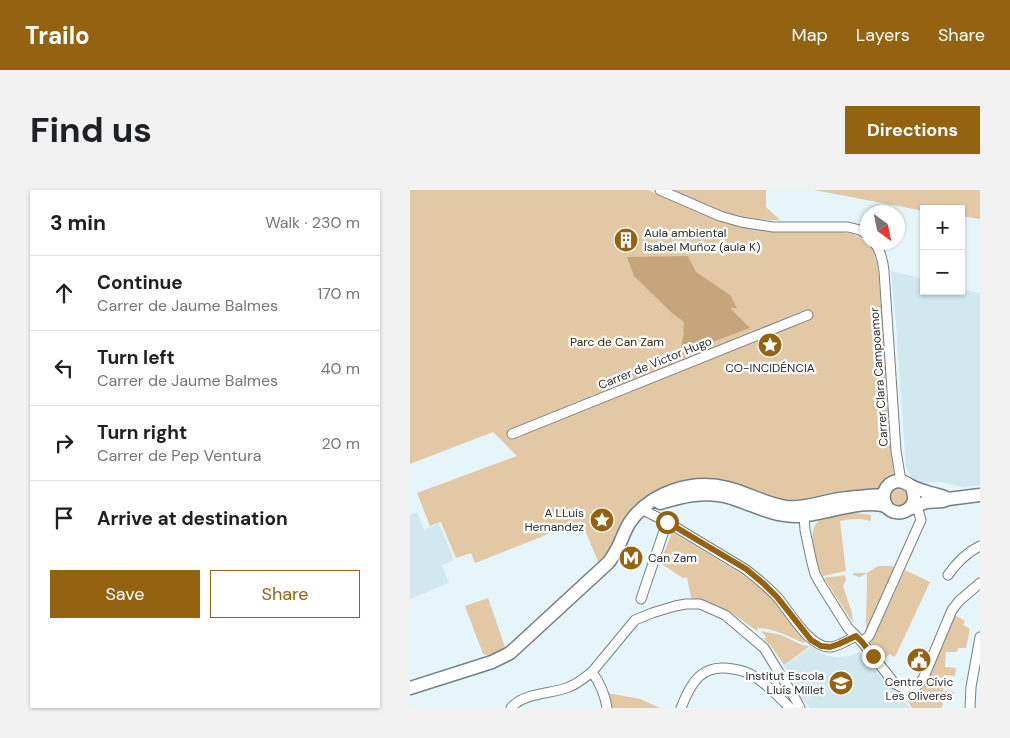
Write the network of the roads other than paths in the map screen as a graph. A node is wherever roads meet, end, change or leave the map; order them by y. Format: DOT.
graph roads {
  1 [pos="660,190"];
  2 [pos="860,230"];
  3 [pos="879,250"];
  4 [pos="808,315"];
  5 [pos="512,434"];
  6 [pos="906,484"];
  7 [pos="980,495"];
  8 [pos="948,499"];
  9 [pos="885,501"];
  10 [pos="641,509"];
  11 [pos="914,511"];
  12 [pos="804,516"];
  13 [pos="667,522"];
  14 [pos="980,546"];
  15 [pos="948,575"];
  16 [pos="980,583"];
  17 [pos="641,599"];
  18 [pos="980,637"];
  19 [pos="859,639"];
  20 [pos="592,672"];
  21 [pos="410,688"];
  22 [pos="511,708"];
  23 [pos="607,708"];
  24 [pos="681,708"];
  25 [pos="790,708"];
  26 [pos="800,708"];
  27 [pos="970,708"];
  1 -- 2 [label="street"];
  3 -- 6 [label="street, Carrer Clara Campoamor"];
  4 -- 5 [label="street, Carrer de Victor Hugo"];
  6 -- 8 [label="street"];
  6 -- 9 [label="street"];
  6 -- 11 [label="street"];
  7 -- 8 [label="street"];
  8 -- 11 [label="street"];
  9 -- 10 [label="street"];
  9 -- 11 [label="street"];
  9 -- 12 [label="street"];
  10 -- 12 [label="street"];
  10 -- 13 [label="street"];
  10 -- 21 [label="street"];
  11 -- 19 [label="street"];
  12 -- 19 [label="street"];
  13 -- 17 [label="street"];
  13 -- 19 [label="street"];
  14 -- 15 [label="street"];
  16 -- 19 [label="street"];
  18 -- 27 [label="street"];
  20 -- 22 [label="street"];
  20 -- 23 [label="street"];
  20 -- 26 [label="street"];
  24 -- 25 [label="street"];
}
